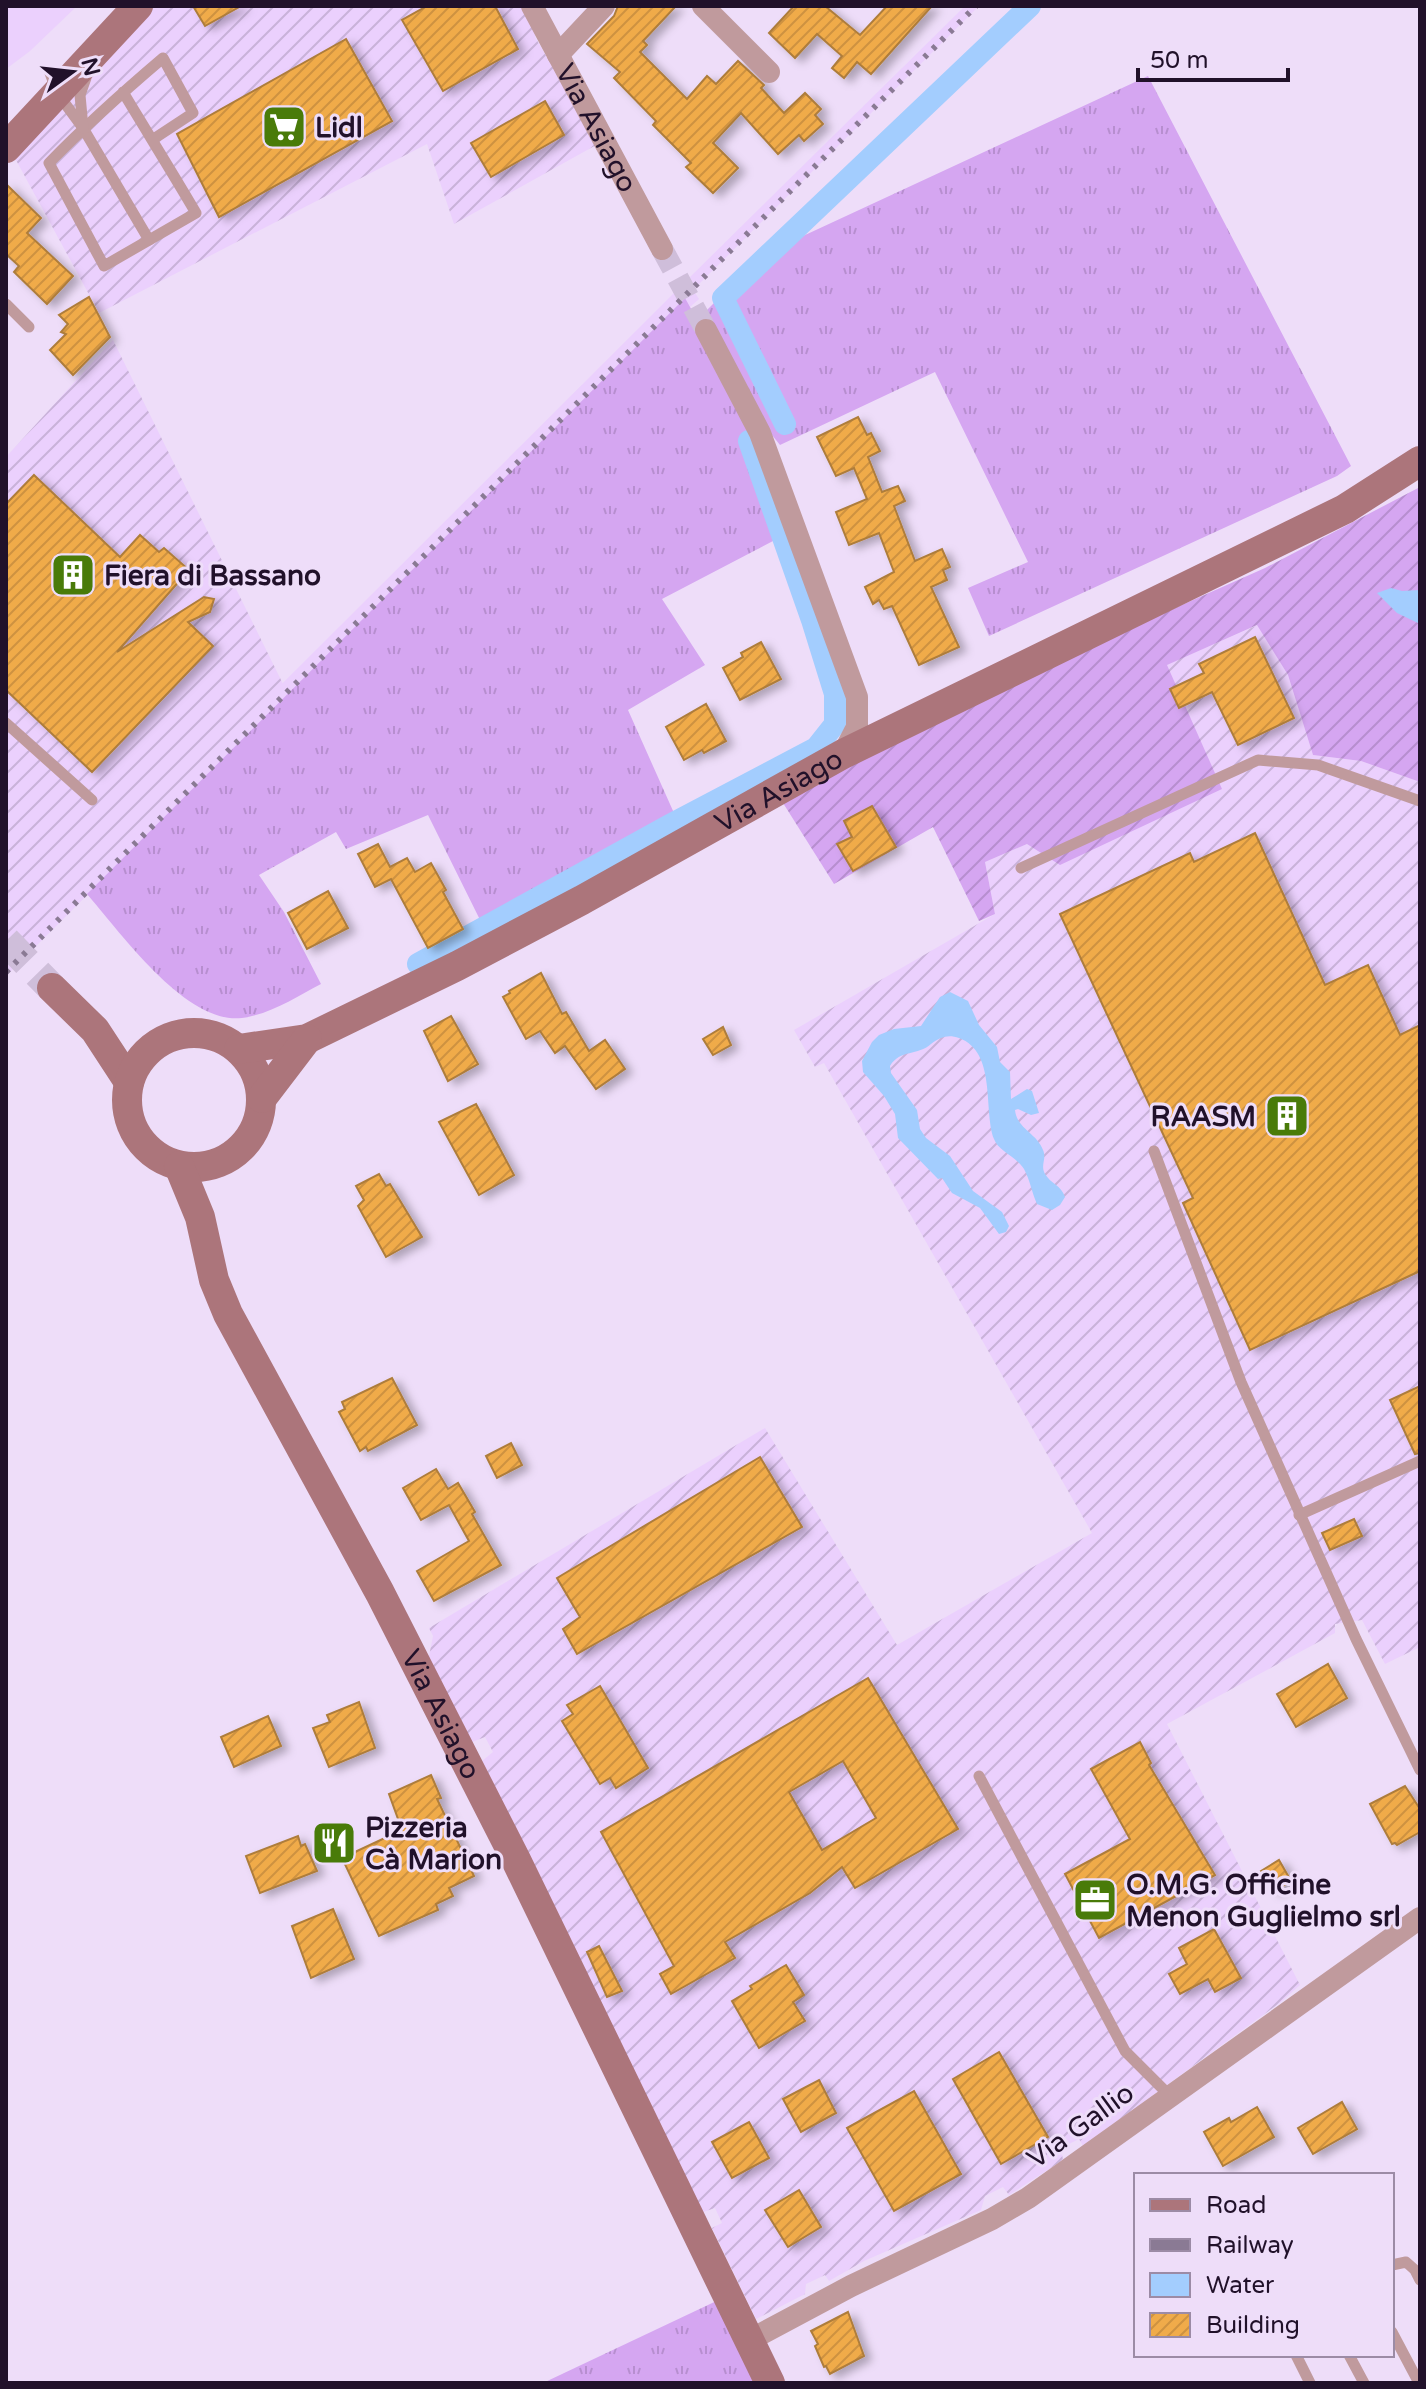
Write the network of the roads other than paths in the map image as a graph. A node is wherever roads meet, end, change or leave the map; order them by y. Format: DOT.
graph roads {
  1 [pos="115,6"];
  2 [pos="139,6"];
  3 [pos="532,6"];
  4 [pos="604,6"];
  5 [pos="703,6"];
  6 [pos="558,55"];
  7 [pos="769,72"];
  8 [pos="54,83"];
  9 [pos="123,92"];
  10 [pos="6,120"];
  11 [pos="83,128"];
  12 [pos="152,140"];
  13 [pos="6,148"];
  14 [pos="149,240"];
  15 [pos="662,249"];
  16 [pos="6,304"];
  17 [pos="29,327"];
  18 [pos="706,330"];
  19 [pos="1420,461"];
  20 [pos="857,697"];
  21 [pos="6,723"];
  22 [pos="897,728"];
  23 [pos="843,754"];
  24 [pos="92,800"];
  25 [pos="1420,801"];
  26 [pos="1021,868"];
  27 [pos="52,988"];
  28 [pos="95,1030"];
  29 [pos="307,1039"];
  30 [pos="154,1045"];
  31 [pos="239,1049"];
  32 [pos="129,1082"];
  33 [pos="262,1098"];
  34 [pos="1154,1151"];
  35 [pos="214,1165"];
  36 [pos="179,1166"];
  37 [pos="200,1217"];
  38 [pos="1420,1461"];
  39 [pos="1299,1515"];
  40 [pos="1420,1770"];
  41 [pos="979,1776"];
  42 [pos="1420,1918"];
  43 [pos="1171,2097"];
  44 [pos="1394,2265"];
  45 [pos="1420,2280"];
  46 [pos="1394,2336"];
  47 [pos="750,2340"];
  48 [pos="1297,2357"];
  49 [pos="1350,2357"];
  50 [pos="770,2383"];
  51 [pos="1310,2383"];
  52 [pos="1364,2383"];
  53 [pos="1419,2383"];
  1 -- 8 [label="main road"];
  2 -- 8 [label="main road"];
  2 -- 11 [label="lane"];
  3 -- 6 [label="street, Via Asiago"];
  4 -- 6 [label="street"];
  5 -- 7 [label="street"];
  6 -- 15 [label="street, Via Asiago"];
  8 -- 10 [label="main road"];
  8 -- 11 [label="lane"];
  8 -- 13 [label="main road"];
  9 -- 11 [label="lane"];
  9 -- 12 [label="lane"];
  9 -- 12 [label="lane"];
  11 -- 14 [label="lane"];
  11 -- 14 [label="lane"];
  12 -- 14 [label="lane"];
  16 -- 17 [label="lane"];
  18 -- 20 [label="street, Via Asiago"];
  19 -- 22 [label="main road"];
  20 -- 22 [label="street"];
  20 -- 23 [label="street, Via Asiago"];
  21 -- 24 [label="lane"];
  22 -- 23 [label="main road"];
  23 -- 29 [label="main road, Via Asiago"];
  25 -- 26 [label="lane"];
  27 -- 28 [label="main road"];
  28 -- 30 [label="main road"];
  28 -- 32 [label="main road"];
  29 -- 31 [label="main road, Via Asiago"];
  29 -- 33 [label="main road, Via Asiago"];
  30 -- 31 [label="main road"];
  30 -- 32 [label="main road"];
  31 -- 33 [label="main road"];
  32 -- 36 [label="main road"];
  33 -- 35 [label="main road, Via Asiago"];
  34 -- 39 [label="lane"];
  35 -- 36 [label="main road"];
  35 -- 37 [label="main road, Via Asiago"];
  36 -- 37 [label="main road, Via Asiago"];
  37 -- 47 [label="main road, Via Asiago"];
  38 -- 39 [label="lane"];
  39 -- 40 [label="lane"];
  41 -- 43 [label="lane"];
  42 -- 43 [label="street, Via Gallio"];
  43 -- 47 [label="street, Via Gallio"];
  44 -- 45 [label="lane"];
  46 -- 53 [label="lane"];
  47 -- 50 [label="main road, Via Asiago"];
  48 -- 51 [label="lane"];
  49 -- 52 [label="lane"];
}
